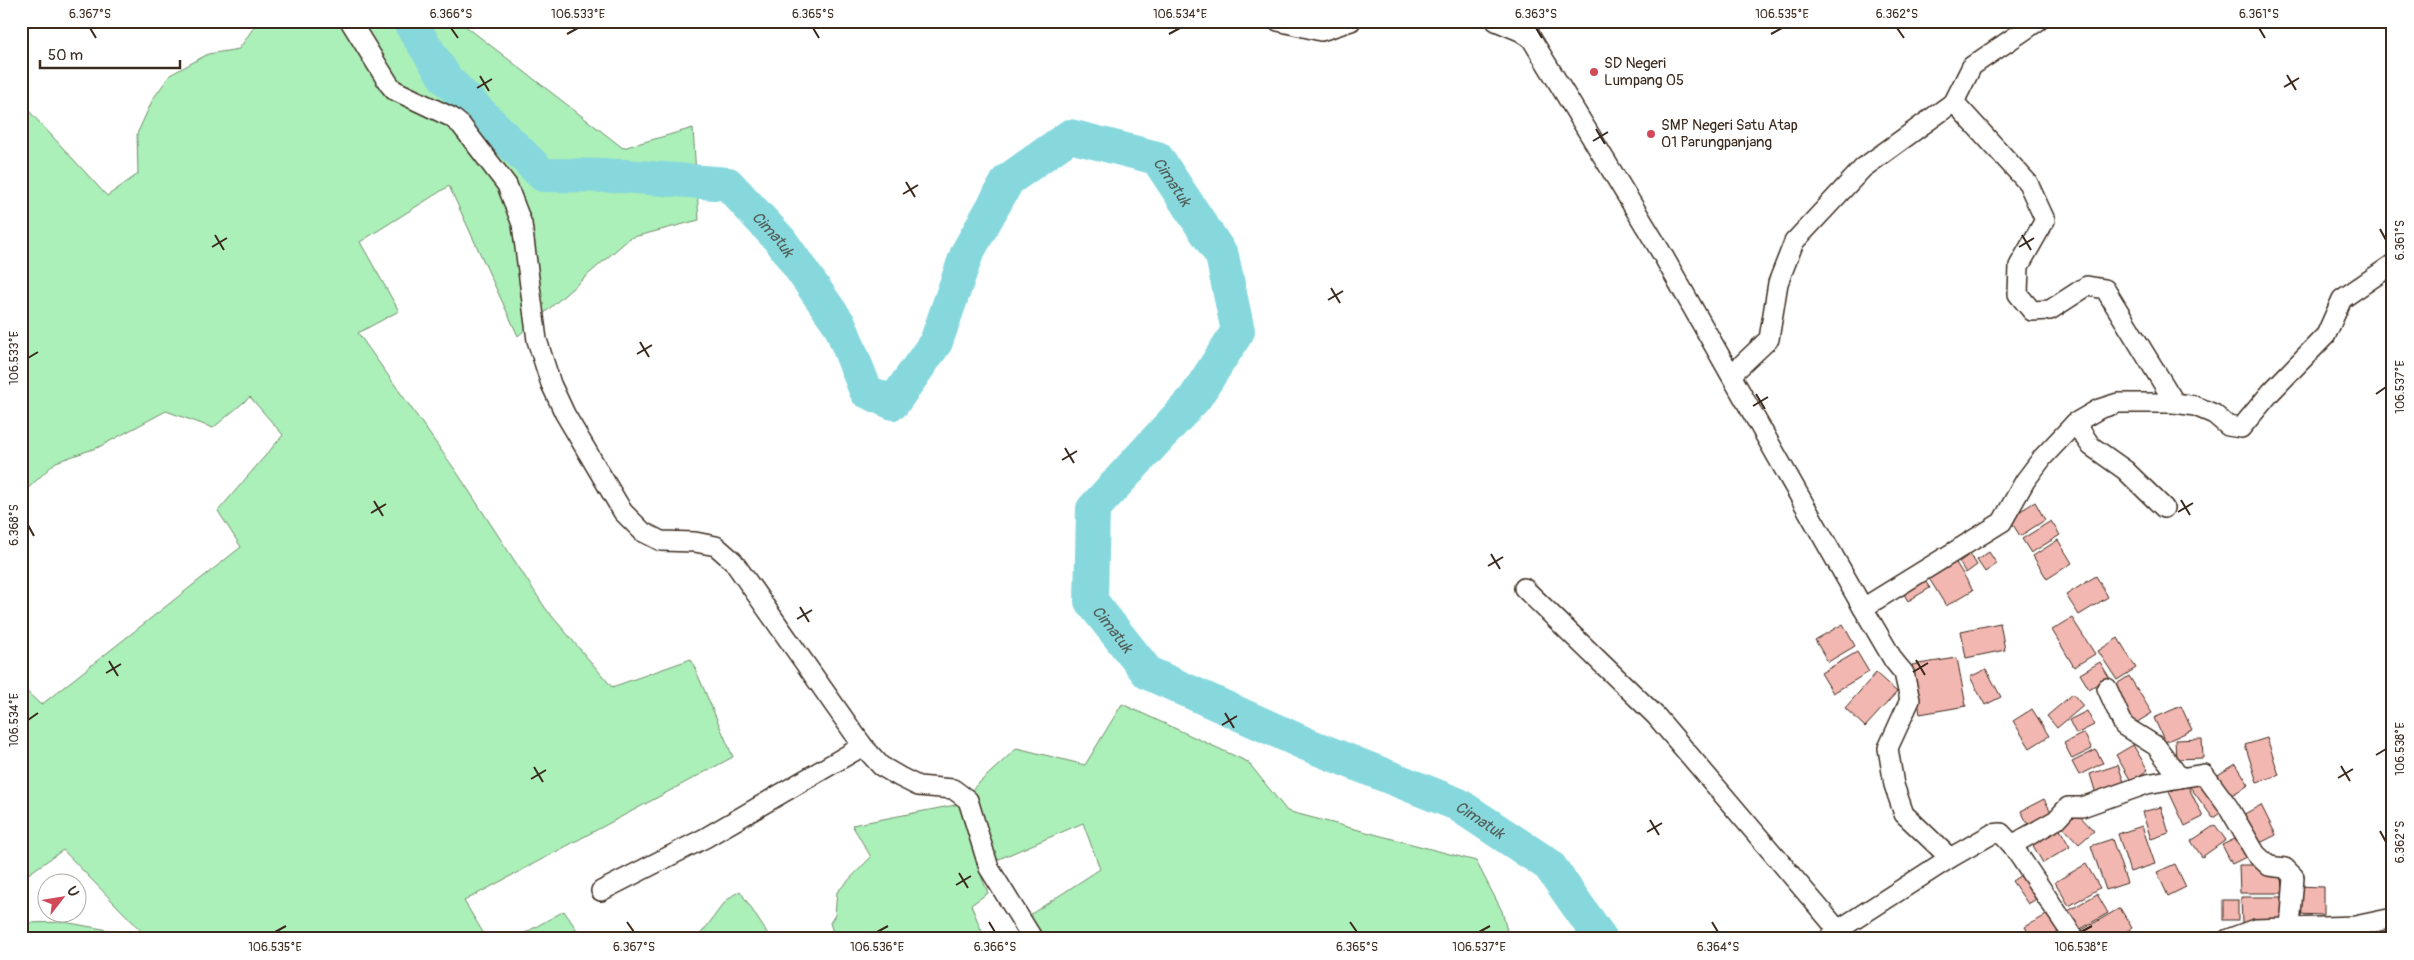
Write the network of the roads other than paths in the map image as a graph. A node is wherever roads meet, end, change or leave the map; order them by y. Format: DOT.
graph roads {
  1 [pos="350,21"];
  2 [pos="1278,21"];
  3 [pos="1351,21"];
  4 [pos="1496,21"];
  5 [pos="2038,21"];
  6 [pos="1528,30"];
  7 [pos="1954,102"];
  8 [pos="2393,264"];
  9 [pos="1731,375"];
  10 [pos="2175,403"];
  11 [pos="2076,423"];
  12 [pos="2164,508"];
  13 [pos="1524,588"];
  14 [pos="1863,608"];
  15 [pos="2107,688"];
  16 [pos="863,746"];
  17 [pos="2180,778"];
  18 [pos="2012,845"];
  19 [pos="1950,858"];
  20 [pos="602,891"];
  21 [pos="2393,918"];
  22 [pos="2290,927"];
  23 [pos="1833,934"];
  24 [pos="1033,939"];
  25 [pos="2075,939"];
  26 [pos="2228,939"];
  1 -- 16 [label="street"];
  2 -- 3 [label="street"];
  4 -- 6 [label="street"];
  5 -- 7 [label="street"];
  6 -- 9 [label="street"];
  7 -- 9 [label="street"];
  7 -- 10 [label="street"];
  8 -- 10 [label="street"];
  9 -- 14 [label="street"];
  10 -- 11 [label="street"];
  11 -- 12 [label="street"];
  11 -- 14 [label="street"];
  13 -- 23 [label="street"];
  14 -- 19 [label="street"];
  15 -- 17 [label="street"];
  16 -- 20 [label="street"];
  16 -- 24 [label="street"];
  17 -- 18 [label="street"];
  17 -- 22 [label="street"];
  18 -- 19 [label="street"];
  18 -- 25 [label="street"];
  19 -- 23 [label="street"];
  21 -- 22 [label="street"];
  22 -- 26 [label="street"];
}
